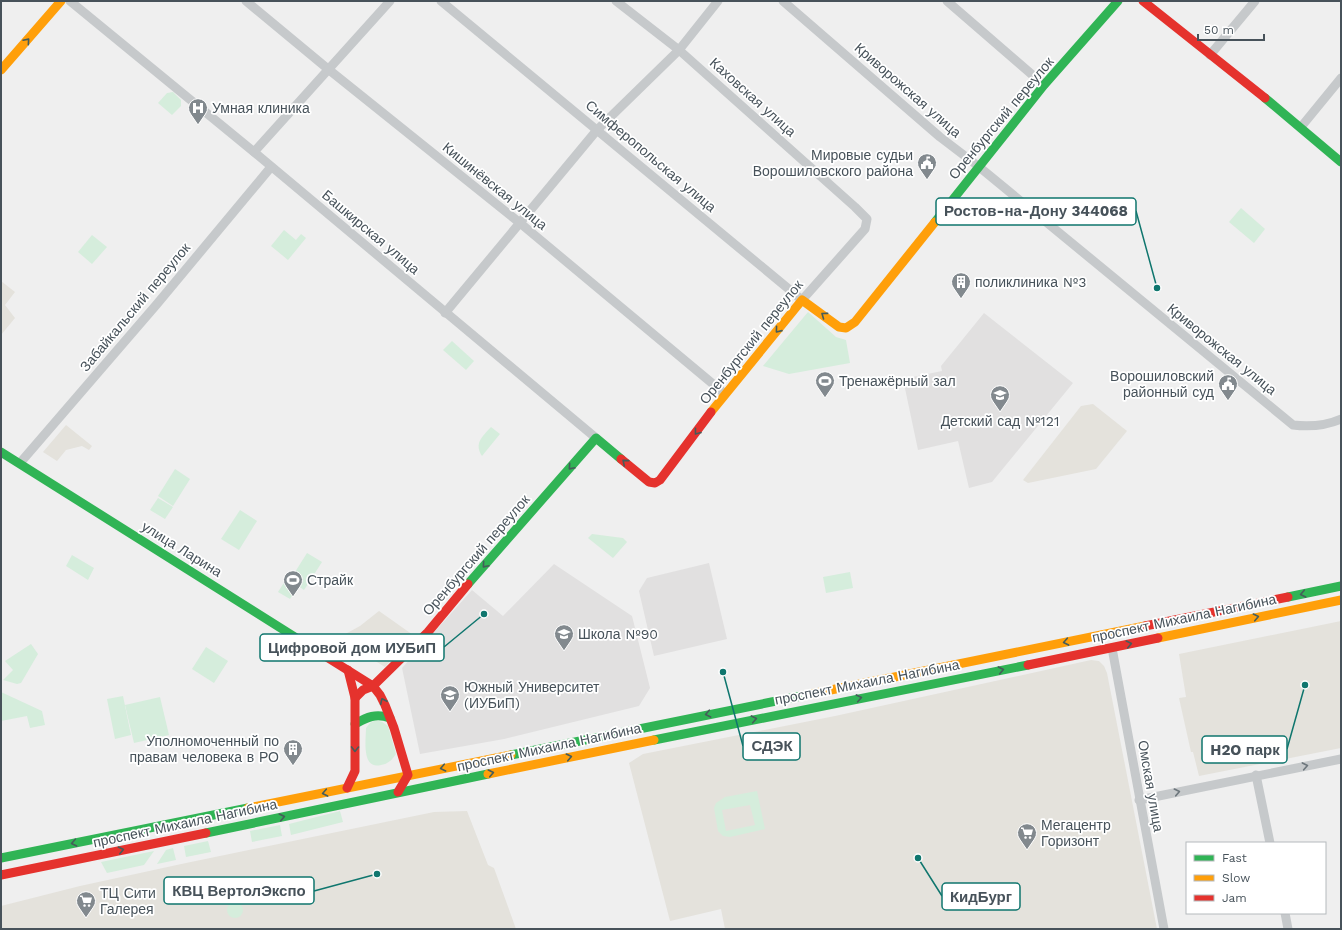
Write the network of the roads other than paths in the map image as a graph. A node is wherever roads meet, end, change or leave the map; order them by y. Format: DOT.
graph roads {
  1 [pos="61,1"];
  2 [pos="70,1"];
  3 [pos="246,1"];
  4 [pos="390,1"];
  5 [pos="441,1"];
  6 [pos="616,1"];
  7 [pos="718,1"];
  8 [pos="783,1"];
  9 [pos="947,1"];
  10 [pos="1118,1"];
  11 [pos="1143,1"];
  12 [pos="1255,1"];
  13 [pos="680,50"];
  14 [pos="1210,55"];
  15 [pos="328,69"];
  16 [pos="1,70"];
  17 [pos="1341,78"];
  18 [pos="1044,84"];
  19 [pos="1301,127"];
  20 [pos="597,130"];
  21 [pos="254,152"];
  22 [pos="1341,162"];
  23 [pos="978,166"];
  24 [pos="270,167"];
  25 [pos="867,219"];
  26 [pos="520,223"];
  27 [pos="802,300"];
  28 [pos="446,313"];
  29 [pos="846,328"];
  30 [pos="725,394"];
  31 [pos="1341,419"];
  32 [pos="596,438"];
  33 [pos="1,452"];
  34 [pos="20,463"];
  35 [pos="655,483"];
  36 [pos="1341,586"];
  37 [pos="1341,600"];
  38 [pos="1112,648"];
  39 [pos="348,670"];
  40 [pos="373,686"];
  41 [pos="355,698"];
  42 [pos="390,718"];
  43 [pos="356,724"];
  44 [pos="1341,759"];
  45 [pos="355,771"];
  46 [pos="408,775"];
  47 [pos="1256,775"];
  48 [pos="363,785"];
  49 [pos="347,788"];
  50 [pos="398,792"];
  51 [pos="374,797"];
  52 [pos="1139,800"];
  53 [pos="1270,842"];
  54 [pos="1,858"];
  55 [pos="1,875"];
  56 [pos="1285,914"];
  57 [pos="1164,929"];
  58 [pos="1288,929"];
  16 -- 1 [label="main road, one-way"];
  2 -- 21 [label="street, Башкирская улица"];
  3 -- 15 [label="street, Кишинёвская улица"];
  4 -- 15 [label="street"];
  5 -- 20 [label="street, Симферопольская улица"];
  6 -- 13 [label="street, Каховская улица"];
  7 -- 13 [label="street"];
  8 -- 23 [label="street, Криворожская улица"];
  9 -- 18 [label="street"];
  10 -- 18 [label="main road, Оренбургский переулок"];
  11 -- 14 [label="main road"];
  12 -- 14 [label="street"];
  13 -- 20 [label="street"];
  13 -- 25 [label="street, Каховская улица"];
  14 -- 19 [label="main road"];
  15 -- 21 [label="street"];
  15 -- 26 [label="street, Кишинёвская улица"];
  17 -- 19 [label="street"];
  18 -- 23 [label="main road, Оренбургский переулок"];
  19 -- 22 [label="main road"];
  20 -- 26 [label="street"];
  20 -- 27 [label="street, Симферопольская улица"];
  21 -- 24 [label="street, Башкирская улица"];
  23 -- 29 [label="main road, Оренбургский переулок"];
  23 -- 31 [label="street, Криворожская улица"];
  24 -- 28 [label="street, Башкирская улица"];
  24 -- 34 [label="street, Забайкальский переулок"];
  25 -- 27 [label="street, Оренбургский переулок"];
  26 -- 28 [label="street"];
  26 -- 30 [label="street, Кишинёвская улица"];
  29 -- 27 [label="main road, Симферопольская улица, one-way"];
  27 -- 30 [label="main road, Оренбургский переулок, one-way"];
  28 -- 32 [label="street, Башкирская улица"];
  30 -- 35 [label="main road, Оренбургский переулок, one-way"];
  35 -- 32 [label="main road, Башкирская улица, one-way"];
  32 -- 40 [label="main road, Оренбургский переулок, one-way"];
  33 -- 34 [label="main road, улица Ларина"];
  34 -- 39 [label="main road, улица Ларина"];
  36 -- 46 [label="main road, проспект Михаила Нагибина, one-way"];
  38 -- 37 [label="main road, проспект Михаила Нагибина, one-way"];
  50 -- 38 [label="main road, проспект Михаила Нагибина, one-way"];
  38 -- 52 [label="street, Омская улица"];
  39 -- 40 [label="main road, улица Ларина"];
  39 -- 41 [label="main road"];
  40 -- 41 [label="main road, Оренбургский переулок"];
  42 -- 40 [label="main road, one-way"];
  41 -- 43 [label="main road"];
  42 -- 43 [label="main road"];
  42 -- 46 [label="main road"];
  43 -- 45 [label="main road, one-way"];
  47 -- 44 [label="street, one-way"];
  45 -- 48 [label="main road"];
  45 -- 49 [label="main road"];
  46 -- 48 [label="main road, проспект Михаила Нагибина"];
  46 -- 50 [label="main road"];
  52 -- 47 [label="street, one-way"];
  47 -- 53 [label="street"];
  48 -- 49 [label="main road, проспект Михаила Нагибина"];
  48 -- 51 [label="main road"];
  49 -- 54 [label="main road, проспект Михаила Нагибина, one-way"];
  50 -- 51 [label="main road, проспект Михаила Нагибина"];
  55 -- 51 [label="main road, проспект Михаила Нагибина, one-way"];
  52 -- 57 [label="street, Омская улица"];
  56 -- 58 [label="street"];
}
